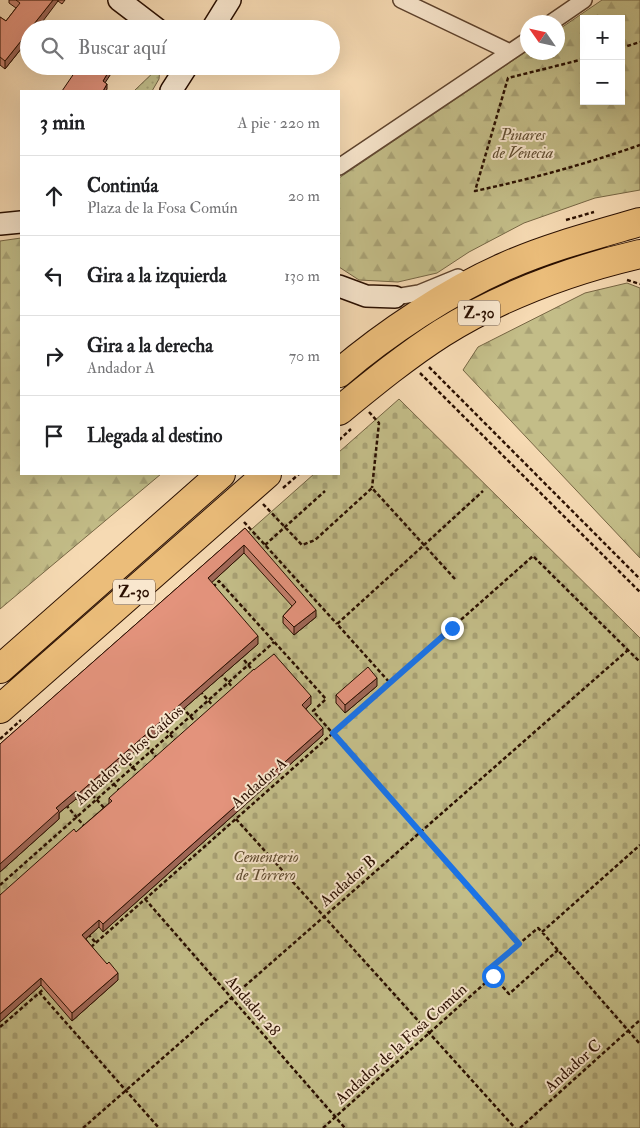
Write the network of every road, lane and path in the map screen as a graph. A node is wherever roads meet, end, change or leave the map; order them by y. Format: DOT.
graph roads {
  1 [pos="119,0"];
  2 [pos="402,0"];
  3 [pos="584,0"];
  4 [pos="562,15"];
  5 [pos="145,20"];
  6 [pos="640,42"];
  7 [pos="520,45"];
  8 [pos="625,47"];
  9 [pos="510,52"];
  10 [pos="580,59"];
  11 [pos="174,75"];
  12 [pos="181,75"];
  13 [pos="170,90"];
  14 [pos="171,90"];
  15 [pos="640,145"];
  16 [pos="340,166"];
  17 [pos="20,222"];
  18 [pos="640,222"];
  19 [pos="0,224"];
  20 [pos="636,265"];
  21 [pos="506,266"];
  22 [pos="640,284"];
  23 [pos="340,286"];
  24 [pos="395,297"];
  25 [pos="435,361"];
  26 [pos="428,366"];
  27 [pos="340,372"];
  28 [pos="419,372"];
  29 [pos="412,377"];
  30 [pos="360,412"];
  31 [pos="340,439"];
  32 [pos="201,475"];
  33 [pos="220,475"];
  34 [pos="372,488"];
  35 [pos="249,490"];
  36 [pos="325,491"];
  37 [pos="483,491"];
  38 [pos="174,514"];
  39 [pos="285,527"];
  40 [pos="265,545"];
  41 [pos="424,545"];
  42 [pos="455,579"];
  43 [pos="640,579"];
  44 [pos="206,592"];
  45 [pos="640,592"];
  46 [pos="337,624"];
  47 [pos="274,642"];
  48 [pos="628,650"];
  49 [pos="236,651"];
  50 [pos="640,662"];
  51 [pos="248,665"];
  52 [pos="0,669"];
  53 [pos="216,669"];
  54 [pos="255,672"];
  55 [pos="228,682"];
  56 [pos="390,683"];
  57 [pos="196,687"];
  58 [pos="235,690"];
  59 [pos="208,700"];
  60 [pos="178,703"];
  61 [pos="214,708"];
  62 [pos="313,711"];
  63 [pos="190,716"];
  64 [pos="306,717"];
  65 [pos="158,721"];
  66 [pos="2,722"];
  67 [pos="196,724"];
  68 [pos="0,731"];
  69 [pos="333,733"];
  70 [pos="170,735"];
  71 [pos="139,738"];
  72 [pos="176,742"];
  73 [pos="151,751"];
  74 [pos="121,754"];
  75 [pos="157,758"];
  76 [pos="133,767"];
  77 [pos="102,770"];
  78 [pos="139,775"];
  79 [pos="114,784"];
  80 [pos="84,786"];
  81 [pos="120,791"];
  82 [pos="62,800"];
  83 [pos="97,800"];
  84 [pos="109,814"];
  85 [pos="77,817"];
  86 [pos="236,819"];
  87 [pos="87,828"];
  88 [pos="421,832"];
  89 [pos="640,845"];
  90 [pos="0,885"];
  91 [pos="143,891"];
  92 [pos="146,898"];
  93 [pos="324,917"];
  94 [pos="86,931"];
  95 [pos="542,932"];
  96 [pos="96,943"];
  97 [pos="519,944"];
  98 [pos="88,949"];
  99 [pos="558,950"];
  100 [pos="493,976"];
  101 [pos="46,986"];
  102 [pos="39,992"];
  103 [pos="231,998"];
  104 [pos="640,1020"];
  105 [pos="0,1027"];
  106 [pos="628,1031"];
  107 [pos="429,1033"];
  108 [pos="640,1044"];
  109 [pos="126,1090"];
  110 [pos="335,1117"];
  111 [pos="83,1128"];
  112 [pos="159,1128"];
  113 [pos="323,1128"];
  114 [pos="344,1128"];
  115 [pos="515,1128"];
  116 [pos="520,1128"];
  1 -- 5 [label="street"];
  2 -- 9 [label="street"];
  3 -- 4 [label="street"];
  6 -- 8 [label="path"];
  7 -- 9 [label="street"];
  9 -- 16 [label="street"];
  10 -- 15 [label="path"];
  11 -- 13 [label="street"];
  12 -- 14 [label="street"];
  17 -- 19 [label="street"];
  18 -- 21 [label="highway, Z-30"];
  20 -- 22 [label="path"];
  20 -- 30 [label="highway, Z-30"];
  21 -- 24 [label="street"];
  21 -- 27 [label="highway, Z-30"];
  23 -- 24 [label="street"];
  25 -- 26 [label="path"];
  26 -- 28 [label="path"];
  26 -- 43 [label="path"];
  28 -- 29 [label="path"];
  28 -- 45 [label="path"];
  30 -- 31 [label="path"];
  30 -- 34 [label="path"];
  32 -- 38 [label="street"];
  33 -- 38 [label="highway, Z-30"];
  34 -- 39 [label="path"];
  34 -- 41 [label="path"];
  35 -- 39 [label="path"];
  35 -- 40 [label="path"];
  35 -- 66 [label="highway, Z-30"];
  36 -- 39 [label="path"];
  37 -- 41 [label="path"];
  38 -- 52 [label="highway, Z-30"];
  39 -- 40 [label="path"];
  40 -- 46 [label="path"];
  41 -- 42 [label="path"];
  41 -- 46 [label="path"];
  44 -- 47 [label="path"];
  46 -- 56 [label="path"];
  47 -- 51 [label="path, Andador de los Caídos"];
  47 -- 62 [label="path"];
  48 -- 50 [label="path"];
  48 -- 56 [label="path, Andador A"];
  48 -- 88 [label="path, Andador B"];
  49 -- 51 [label="path"];
  51 -- 54 [label="path"];
  51 -- 55 [label="path, Andador de los Caídos"];
  53 -- 55 [label="path"];
  55 -- 58 [label="path"];
  55 -- 59 [label="path, Andador de los Caídos"];
  56 -- 69 [label="path, Andador A"];
  57 -- 59 [label="path"];
  59 -- 61 [label="path"];
  59 -- 63 [label="path, Andador de los Caídos"];
  60 -- 63 [label="path"];
  62 -- 64 [label="path"];
  62 -- 69 [label="path"];
  63 -- 67 [label="path"];
  63 -- 70 [label="path, Andador de los Caídos"];
  65 -- 70 [label="path"];
  66 -- 68 [label="path"];
  69 -- 86 [label="path, Andador A"];
  69 -- 88 [label="path"];
  70 -- 72 [label="path"];
  70 -- 73 [label="path, Andador de los Caídos"];
  71 -- 73 [label="path"];
  73 -- 75 [label="path"];
  73 -- 76 [label="path, Andador de los Caídos"];
  74 -- 76 [label="path"];
  76 -- 78 [label="path"];
  76 -- 79 [label="path, Andador de los Caídos"];
  77 -- 79 [label="path"];
  79 -- 81 [label="path"];
  79 -- 83 [label="path, Andador de los Caídos"];
  80 -- 83 [label="path"];
  82 -- 85 [label="path"];
  83 -- 84 [label="path"];
  83 -- 85 [label="path, Andador de los Caídos"];
  85 -- 87 [label="path"];
  85 -- 90 [label="path, Andador de los Caídos"];
  86 -- 92 [label="path, Andador A"];
  86 -- 93 [label="path"];
  88 -- 93 [label="path, Andador B"];
  88 -- 97 [label="path"];
  89 -- 95 [label="path"];
  91 -- 92 [label="path, Andador 28"];
  92 -- 96 [label="path, Andador A"];
  92 -- 103 [label="path, Andador 28"];
  93 -- 103 [label="path, Andador B"];
  93 -- 107 [label="path"];
  94 -- 96 [label="path"];
  95 -- 97 [label="path"];
  95 -- 99 [label="path"];
  96 -- 98 [label="path, Andador A"];
  97 -- 100 [label="path"];
  99 -- 100 [label="path"];
  99 -- 106 [label="path"];
  100 -- 107 [label="path, Andador de la Fosa Común"];
  101 -- 102 [label="path"];
  102 -- 105 [label="path"];
  102 -- 109 [label="path"];
  103 -- 109 [label="path, Andador B"];
  103 -- 110 [label="path, Andador 28"];
  104 -- 106 [label="path, Andador C"];
  106 -- 108 [label="path"];
  106 -- 116 [label="path, Andador C"];
  107 -- 110 [label="path, Andador de la Fosa Común"];
  107 -- 115 [label="path"];
  109 -- 111 [label="path, Andador B"];
  109 -- 112 [label="path"];
  110 -- 113 [label="path, Andador de la Fosa Común"];
  110 -- 114 [label="path, Andador 28"];
}
